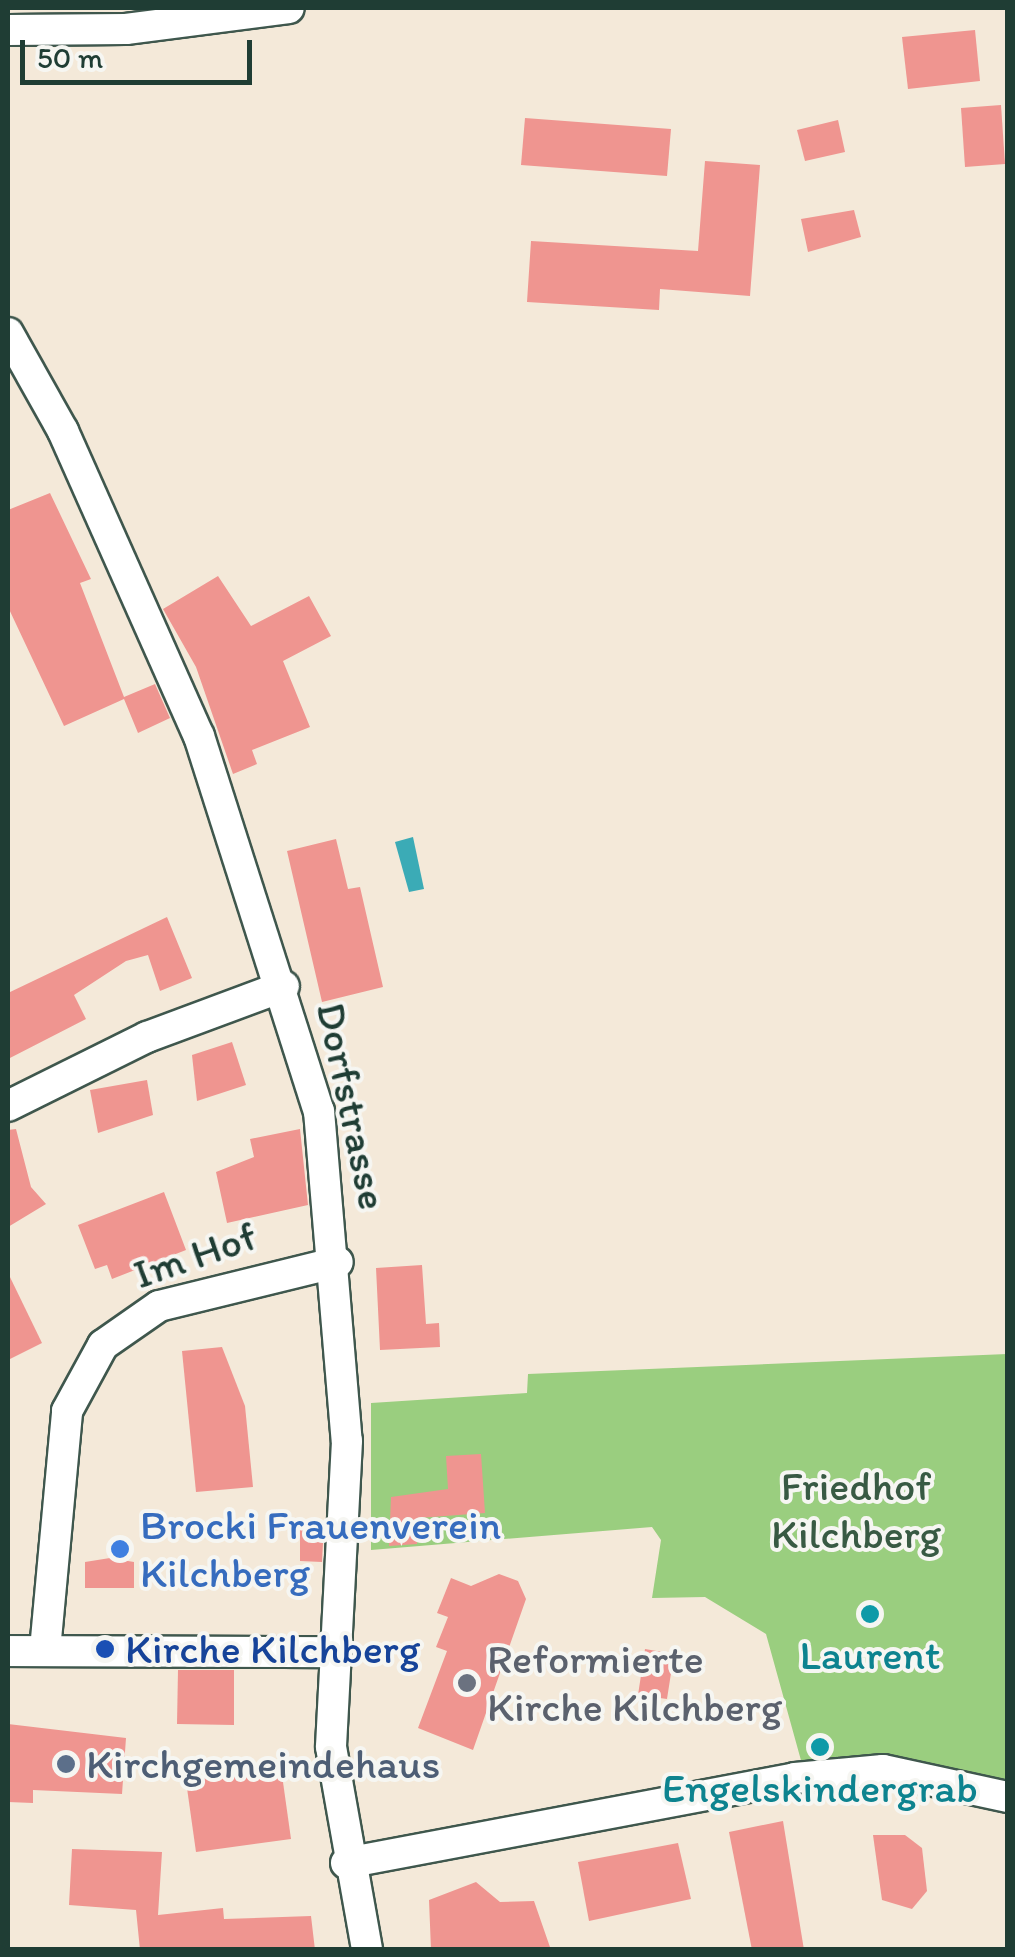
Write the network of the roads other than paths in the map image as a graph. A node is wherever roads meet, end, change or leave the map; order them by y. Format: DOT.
graph roads {
  1 [pos="288,8"];
  2 [pos="8,30"];
  3 [pos="8,334"];
  4 [pos="284,986"];
  5 [pos="8,1106"];
  6 [pos="338,1262"];
  7 [pos="8,1650"];
  8 [pos="46,1650"];
  9 [pos="335,1652"];
  10 [pos="1008,1797"];
  11 [pos="346,1863"];
  12 [pos="367,1950"];
  1 -- 2 [label="street"];
  3 -- 4 [label="street, Dorfstrasse"];
  4 -- 5 [label="street"];
  4 -- 6 [label="street, Dorfstrasse"];
  6 -- 8 [label="street, Im Hof"];
  6 -- 9 [label="street, Dorfstrasse"];
  7 -- 8 [label="street"];
  8 -- 9 [label="street"];
  9 -- 11 [label="street, Dorfstrasse"];
  10 -- 11 [label="street"];
  11 -- 12 [label="street, Dorfstrasse"];
}
